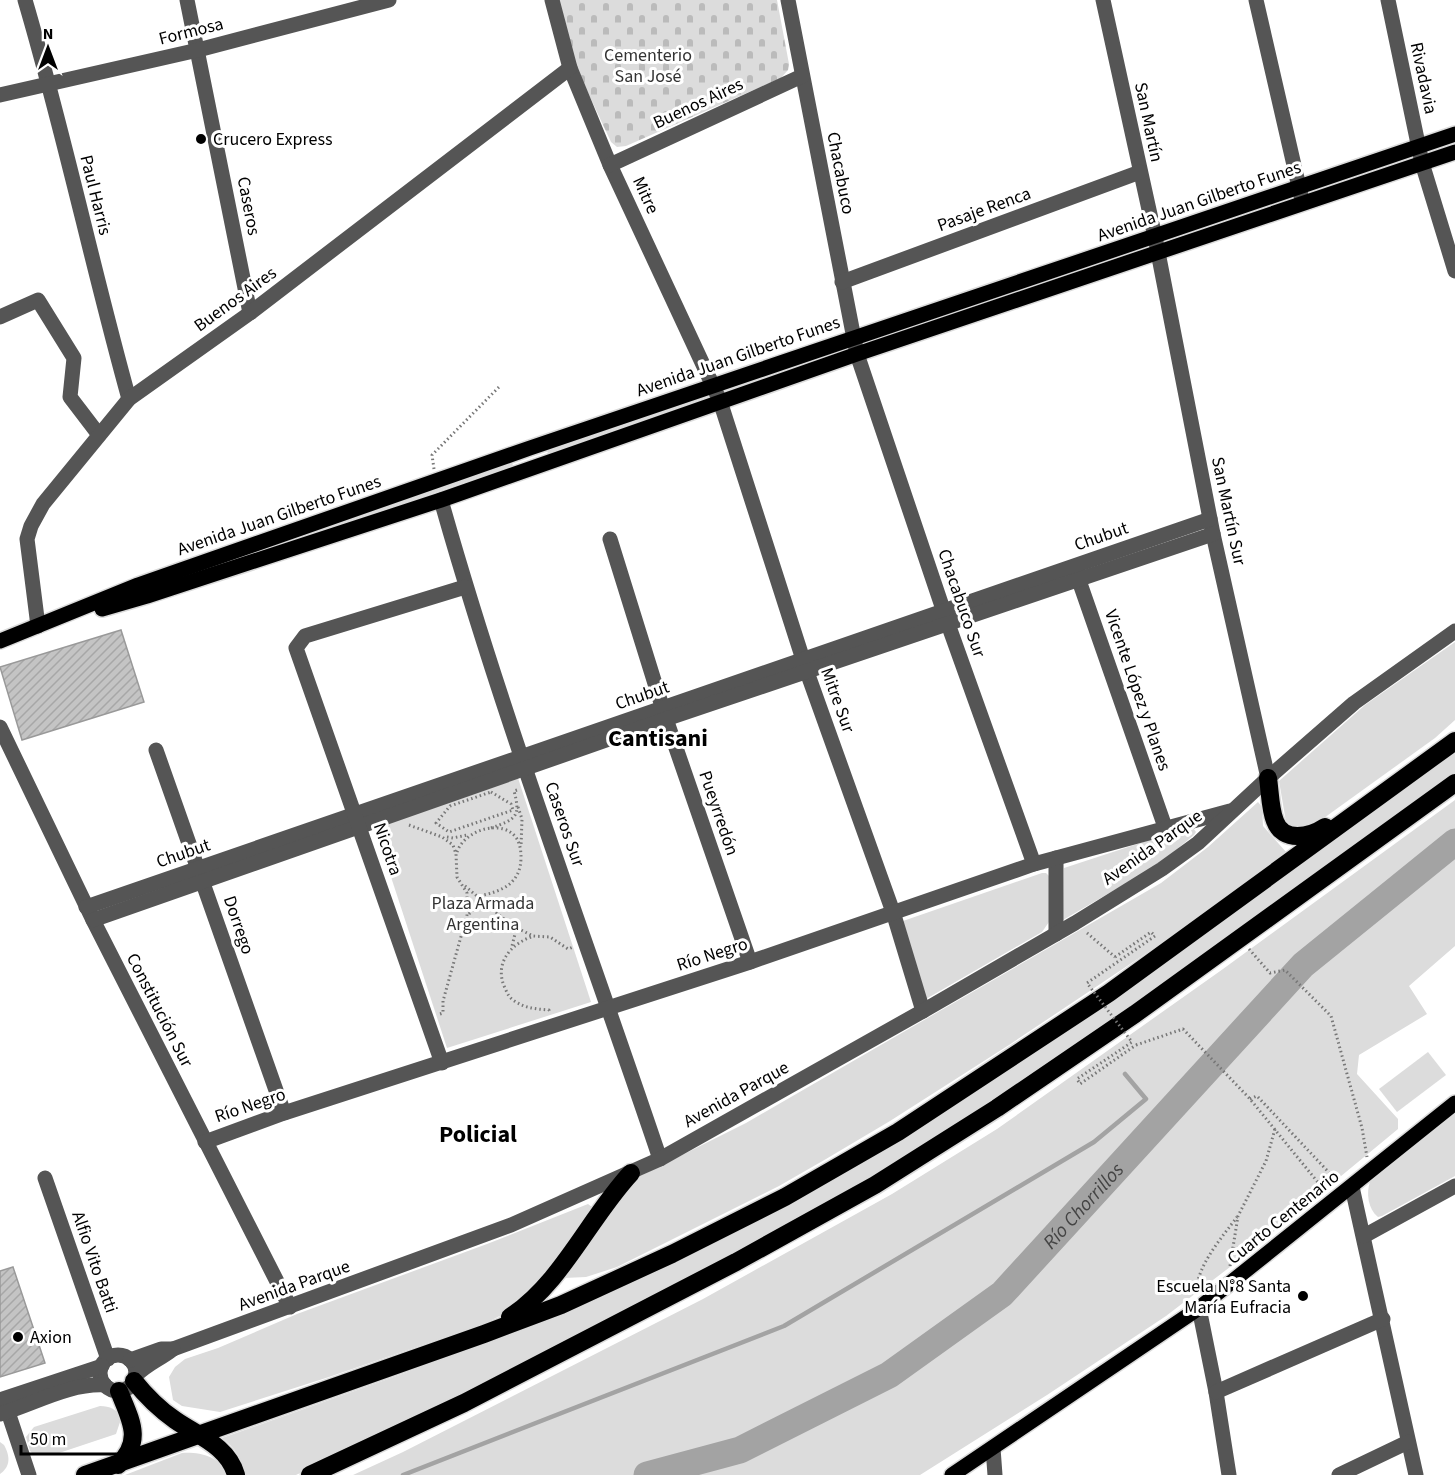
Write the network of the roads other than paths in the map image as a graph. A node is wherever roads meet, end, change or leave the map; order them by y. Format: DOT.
graph roads {
  1 [pos="25,0"];
  2 [pos="187,0"];
  3 [pos="389,0"];
  4 [pos="552,0"];
  5 [pos="788,0"];
  6 [pos="1103,0"];
  7 [pos="1256,0"];
  8 [pos="1388,0"];
  9 [pos="198,50"];
  10 [pos="570,68"];
  11 [pos="802,76"];
  12 [pos="49,83"];
  13 [pos="0,95"];
  14 [pos="1455,134"];
  15 [pos="1419,147"];
  16 [pos="1455,152"];
  17 [pos="1422,163"];
  18 [pos="610,165"];
  19 [pos="1140,172"];
  20 [pos="1299,187"];
  21 [pos="1303,202"];
  22 [pos="1156,244"];
  23 [pos="1455,272"];
  24 [pos="842,282"];
  25 [pos="250,313"];
  26 [pos="0,317"];
  27 [pos="853,337"];
  28 [pos="857,354"];
  29 [pos="712,386"];
  30 [pos="129,399"];
  31 [pos="720,401"];
  32 [pos="99,435"];
  33 [pos="530,448"];
  34 [pos="536,467"];
  35 [pos="441,500"];
  36 [pos="1212,527"];
  37 [pos="610,539"];
  38 [pos="1077,573"];
  39 [pos="465,587"];
  40 [pos="946,618"];
  41 [pos="38,626"];
  42 [pos="1455,631"];
  43 [pos="0,641"];
  44 [pos="805,666"];
  45 [pos="664,713"];
  46 [pos="0,727"];
  47 [pos="1455,732"];
  48 [pos="1455,741"];
  49 [pos="156,750"];
  50 [pos="1429,760"];
  51 [pos="523,763"];
  52 [pos="1268,778"];
  53 [pos="1455,783"];
  54 [pos="1233,810"];
  55 [pos="358,821"];
  56 [pos="1165,827"];
  57 [pos="1056,858"];
  58 [pos="1034,864"];
  59 [pos="200,875"];
  60 [pos="893,912"];
  61 [pos="90,913"];
  62 [pos="1056,934"];
  63 [pos="750,962"];
  64 [pos="609,1009"];
  65 [pos="923,1011"];
  66 [pos="442,1063"];
  67 [pos="1455,1103"];
  68 [pos="284,1113"];
  69 [pos="205,1142"];
  70 [pos="660,1159"];
  71 [pos="631,1173"];
  72 [pos="45,1178"];
  73 [pos="1455,1186"];
  74 [pos="1350,1189"];
  75 [pos="1364,1236"];
  76 [pos="290,1307"];
  77 [pos="1199,1308"];
  78 [pos="1383,1319"];
  79 [pos="484,1334"];
  80 [pos="173,1349"];
  81 [pos="130,1360"];
  82 [pos="105,1363"];
  83 [pos="123,1383"];
  84 [pos="1216,1392"];
  85 [pos="2,1409"];
  86 [pos="200,1435"];
  87 [pos="1408,1442"];
  88 [pos="993,1448"];
  89 [pos="111,1470"];
  90 [pos="28,1475"];
  91 [pos="85,1475"];
  92 [pos="236,1475"];
  93 [pos="310,1475"];
  94 [pos="952,1475"];
  95 [pos="995,1475"];
  96 [pos="1229,1475"];
  97 [pos="1339,1475"];
  98 [pos="1416,1475"];
  1 -- 12 [label="street, Paul Harris"];
  2 -- 9 [label="street, Caseros"];
  3 -- 9 [label="street, Formosa"];
  4 -- 10 [label="street, Mitre"];
  5 -- 11 [label="street, Chacabuco"];
  6 -- 19 [label="street, San Martín"];
  7 -- 20 [label="street"];
  8 -- 15 [label="street, Rivadavia"];
  9 -- 12 [label="street, Formosa"];
  9 -- 25 [label="street, Caseros"];
  10 -- 18 [label="street, Mitre"];
  10 -- 25 [label="street, Buenos Aires"];
  11 -- 18 [label="street, Buenos Aires"];
  11 -- 24 [label="street, Chacabuco"];
  12 -- 13 [label="street, Formosa"];
  12 -- 30 [label="street, Paul Harris"];
  14 -- 15 [label="main road, Avenida Juan Gilberto Funes"];
  15 -- 17 [label="street, Rivadavia"];
  15 -- 20 [label="main road, Avenida Juan Gilberto Funes"];
  16 -- 17 [label="main road, Avenida Juan Gilberto Funes"];
  17 -- 21 [label="main road, Avenida Juan Gilberto Funes"];
  17 -- 23 [label="street, Rivadavia"];
  18 -- 29 [label="street, Mitre"];
  19 -- 22 [label="street, San Martín"];
  19 -- 24 [label="street, Pasaje Renca"];
  20 -- 21 [label="street"];
  20 -- 22 [label="main road, Avenida Juan Gilberto Funes"];
  21 -- 22 [label="main road, Avenida Juan Gilberto Funes"];
  22 -- 27 [label="main road, Avenida Juan Gilberto Funes"];
  22 -- 28 [label="main road, Avenida Juan Gilberto Funes"];
  22 -- 36 [label="street, San Martín Sur"];
  24 -- 27 [label="street, Chacabuco"];
  25 -- 30 [label="street, Buenos Aires"];
  26 -- 32 [label="street"];
  27 -- 28 [label="street, Chacabuco"];
  27 -- 29 [label="main road, Avenida Juan Gilberto Funes"];
  28 -- 31 [label="main road, Avenida Juan Gilberto Funes"];
  28 -- 40 [label="street, Chacabuco Sur"];
  29 -- 31 [label="street, Mitre"];
  29 -- 33 [label="main road, Avenida Juan Gilberto Funes"];
  30 -- 32 [label="street, Buenos Aires"];
  31 -- 34 [label="main road, Avenida Juan Gilberto Funes"];
  31 -- 44 [label="street, Mitre Sur"];
  32 -- 41 [label="street, Buenos Aires"];
  33 -- 34 [label="main road"];
  33 -- 41 [label="main road, Avenida Juan Gilberto Funes"];
  34 -- 35 [label="main road, Avenida Juan Gilberto Funes"];
  35 -- 39 [label="street, Caseros Sur"];
  35 -- 41 [label="main road, Avenida Juan Gilberto Funes"];
  36 -- 38 [label="street, Chubut"];
  36 -- 52 [label="street, San Martín Sur"];
  37 -- 45 [label="street, Pueyrredón"];
  38 -- 40 [label="street, Chubut"];
  38 -- 56 [label="street, Vicente López y Planes"];
  39 -- 51 [label="street, Caseros Sur"];
  39 -- 55 [label="street, Nicotra"];
  40 -- 44 [label="street, Chubut"];
  40 -- 58 [label="street, Chacabuco Sur"];
  41 -- 43 [label="main road, Avenida Juan Gilberto Funes"];
  42 -- 52 [label="street, Avenida Parque"];
  44 -- 45 [label="street, Chubut"];
  44 -- 60 [label="street, Mitre Sur"];
  45 -- 51 [label="street, Chubut"];
  45 -- 63 [label="street, Pueyrredón"];
  46 -- 61 [label="street, Constitución Sur"];
  47 -- 50 [label="highway"];
  48 -- 50 [label="highway"];
  49 -- 59 [label="street, Dorrego"];
  50 -- 52 [label="highway"];
  50 -- 79 [label="highway"];
  51 -- 55 [label="street, Chubut"];
  51 -- 55 [label="street, Chubut"];
  51 -- 64 [label="street, Caseros Sur"];
  52 -- 54 [label="street, Avenida Parque"];
  53 -- 93 [label="highway"];
  54 -- 56 [label="street, Río Negro"];
  54 -- 62 [label="street, Avenida Parque"];
  55 -- 59 [label="street, Chubut"];
  55 -- 66 [label="street, Nicotra"];
  56 -- 57 [label="street, Río Negro"];
  57 -- 58 [label="street, Río Negro"];
  57 -- 62 [label="street"];
  58 -- 60 [label="street, Río Negro"];
  59 -- 61 [label="street, Chubut"];
  59 -- 68 [label="street, Dorrego"];
  60 -- 63 [label="street, Río Negro"];
  60 -- 65 [label="street, Mitre Sur"];
  61 -- 69 [label="street, Constitución Sur"];
  62 -- 65 [label="street, Avenida Parque"];
  63 -- 64 [label="street, Río Negro"];
  64 -- 66 [label="street, Río Negro"];
  64 -- 70 [label="street, Caseros Sur"];
  65 -- 70 [label="street, Avenida Parque"];
  66 -- 68 [label="street, Río Negro"];
  67 -- 74 [label="main road, Cuarto Centenario"];
  68 -- 69 [label="street, Río Negro"];
  69 -- 76 [label="street, Constitución Sur"];
  70 -- 71 [label="street, Avenida Parque"];
  71 -- 76 [label="street, Avenida Parque"];
  71 -- 79 [label="highway"];
  72 -- 82 [label="street, Alfio Vito Batti"];
  73 -- 75 [label="street"];
  74 -- 75 [label="street"];
  74 -- 77 [label="main road, Cuarto Centenario"];
  75 -- 78 [label="street"];
  76 -- 80 [label="street, Avenida Parque"];
  77 -- 84 [label="street"];
  77 -- 88 [label="main road, Cuarto Centenario"];
  78 -- 84 [label="street"];
  78 -- 87 [label="street"];
  79 -- 86 [label="highway"];
  80 -- 81 [label="street, Avenida Parque"];
  80 -- 83 [label="street, Avenida Parque"];
  81 -- 82 [label="street"];
  81 -- 83 [label="street"];
  82 -- 83 [label="street, Alfio Vito Batti"];
  82 -- 85 [label="street"];
  83 -- 85 [label="street"];
  83 -- 86 [label="highway"];
  83 -- 89 [label="highway"];
  84 -- 96 [label="street"];
  85 -- 90 [label="street"];
  86 -- 89 [label="highway"];
  86 -- 92 [label="highway"];
  87 -- 97 [label="street"];
  87 -- 98 [label="street"];
  88 -- 94 [label="main road, Cuarto Centenario"];
  88 -- 95 [label="street"];
  89 -- 91 [label="highway"];
}
